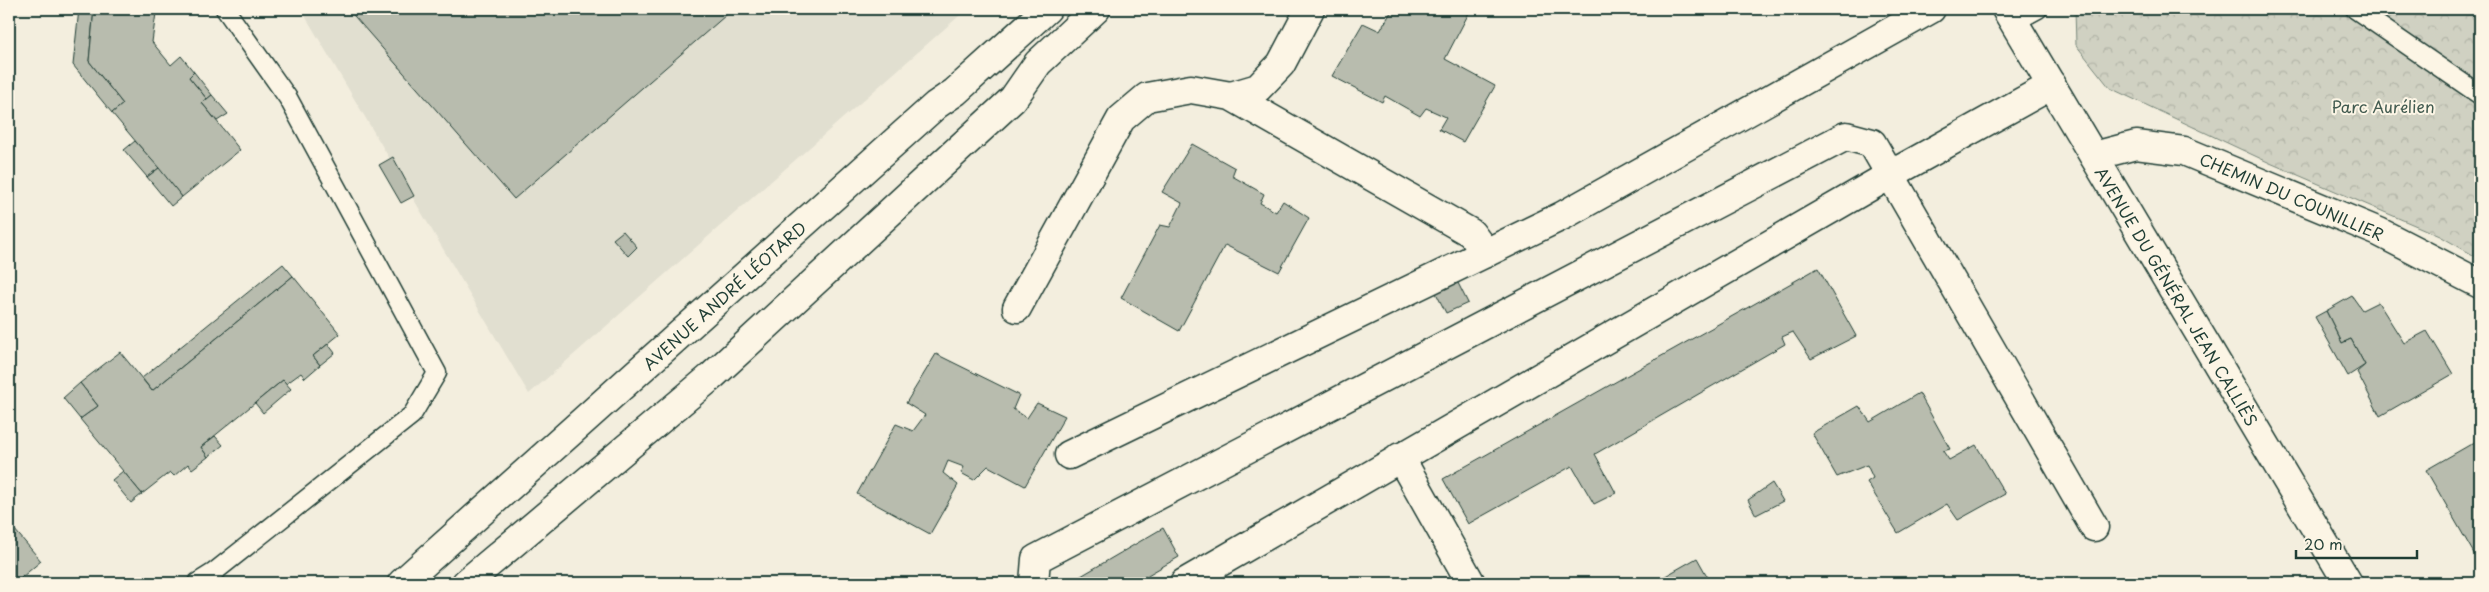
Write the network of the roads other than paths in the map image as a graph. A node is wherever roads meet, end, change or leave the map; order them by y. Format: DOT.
graph roads {
  1 [pos="225,9"];
  2 [pos="1047,9"];
  3 [pos="1096,9"];
  4 [pos="1310,9"];
  5 [pos="1931,9"];
  6 [pos="2038,9"];
  7 [pos="2355,9"];
  8 [pos="2010,15"];
  9 [pos="2052,85"];
  10 [pos="2480,95"];
  11 [pos="1231,96"];
  12 [pos="2094,156"];
  13 [pos="1890,175"];
  14 [pos="1486,253"];
  15 [pos="2480,284"];
  16 [pos="1017,308"];
  17 [pos="1069,455"];
  18 [pos="1400,457"];
  19 [pos="2094,527"];
  20 [pos="197,583"];
  21 [pos="402,583"];
  22 [pos="466,583"];
  23 [pos="1034,583"];
  24 [pos="1184,583"];
  25 [pos="1471,583"];
  26 [pos="2348,583"];
  1 -- 20 [label="lane"];
  2 -- 21 [label="street, AVENUE ANDRÉ LÉOTARD"];
  3 -- 22 [label="street"];
  4 -- 11 [label="street"];
  5 -- 14 [label="street"];
  6 -- 8 [label="lane"];
  7 -- 10 [label="lane"];
  8 -- 9 [label="street, AVENUE DU GÉNÉRAL JEAN CALLIÈS"];
  9 -- 12 [label="street, AVENUE DU GÉNÉRAL JEAN CALLIÈS"];
  9 -- 13 [label="street"];
  11 -- 14 [label="street"];
  11 -- 16 [label="street"];
  12 -- 15 [label="street, CHEMIN DU COUNILLIER"];
  12 -- 26 [label="street, AVENUE DU GÉNÉRAL JEAN CALLIÈS"];
  13 -- 18 [label="street"];
  13 -- 19 [label="street"];
  13 -- 23 [label="street"];
  14 -- 17 [label="street"];
  18 -- 24 [label="street"];
  18 -- 25 [label="street"];
}
